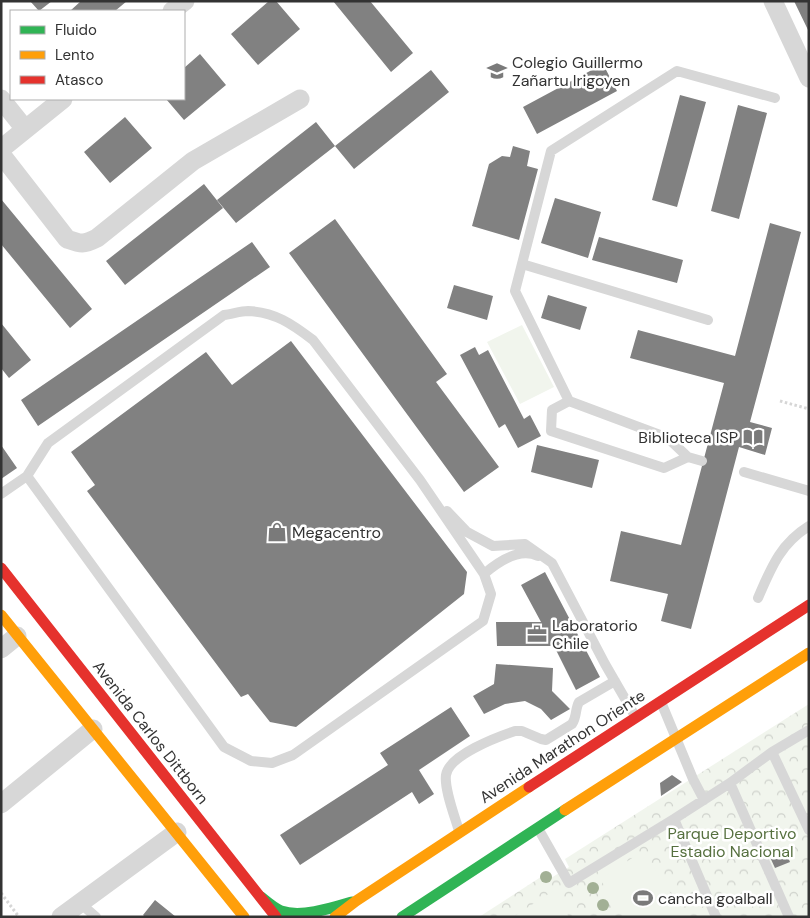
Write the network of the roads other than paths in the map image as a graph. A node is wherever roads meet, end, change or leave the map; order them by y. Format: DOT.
graph roads {
  1 [pos="185,1"];
  2 [pos="773,1"];
  3 [pos="173,10"];
  4 [pos="809,78"];
  5 [pos="1,98"];
  6 [pos="775,98"];
  7 [pos="300,99"];
  8 [pos="63,100"];
  9 [pos="25,129"];
  10 [pos="1,149"];
  11 [pos="1,154"];
  12 [pos="522,264"];
  13 [pos="708,320"];
  14 [pos="569,400"];
  15 [pos="688,457"];
  16 [pos="702,461"];
  17 [pos="744,472"];
  18 [pos="27,476"];
  19 [pos="420,480"];
  20 [pos="809,492"];
  21 [pos="1,494"];
  22 [pos="809,526"];
  23 [pos="552,563"];
  24 [pos="1,568"];
  25 [pos="484,574"];
  26 [pos="758,598"];
  27 [pos="809,605"];
  28 [pos="1,615"];
  29 [pos="17,636"];
  30 [pos="1,649"];
  31 [pos="809,653"];
  32 [pos="615,681"];
  33 [pos="661,702"];
  34 [pos="636,718"];
  35 [pos="93,728"];
  36 [pos="809,730"];
  37 [pos="676,738"];
  38 [pos="772,752"];
  39 [pos="730,783"];
  40 [pos="704,800"];
  41 [pos="1,804"];
  42 [pos="674,819"];
  43 [pos="538,828"];
  44 [pos="809,830"];
  45 [pos="177,832"];
  46 [pos="462,836"];
  47 [pos="258,894"];
  48 [pos="356,901"];
  49 [pos="80,903"];
  50 [pos="241,914"];
  51 [pos="61,917"];
  52 [pos="96,917"];
  53 [pos="276,917"];
  54 [pos="335,917"];
  55 [pos="402,917"];
  56 [pos="716,917"];
  57 [pos="789,917"];
  1 -- 3 [label="street"];
  2 -- 4 [label="street"];
  5 -- 9 [label="street"];
  6 -- 12 [label="lane"];
  7 -- 11 [label="street"];
  8 -- 9 [label="street"];
  9 -- 10 [label="street"];
  12 -- 13 [label="lane"];
  12 -- 14 [label="lane"];
  14 -- 15 [label="lane"];
  14 -- 15 [label="lane"];
  15 -- 16 [label="lane"];
  17 -- 20 [label="lane"];
  18 -- 19 [label="lane"];
  18 -- 21 [label="lane"];
  18 -- 25 [label="lane"];
  19 -- 23 [label="lane"];
  19 -- 25 [label="lane"];
  22 -- 26 [label="lane"];
  23 -- 25 [label="lane"];
  23 -- 32 [label="lane"];
  24 -- 47 [label="main road, Avenida Carlos Dittborn"];
  27 -- 33 [label="main road, Avenida Marathon Oriente"];
  28 -- 29 [label="main road"];
  29 -- 30 [label="street"];
  29 -- 35 [label="main road"];
  31 -- 37 [label="main road"];
  32 -- 34 [label="lane"];
  32 -- 46 [label="lane"];
  33 -- 34 [label="main road, Avenida Marathon Oriente"];
  33 -- 37 [label="lane"];
  34 -- 46 [label="main road, Avenida Marathon Oriente"];
  35 -- 41 [label="street"];
  35 -- 45 [label="main road"];
  36 -- 38 [label="lane"];
  37 -- 40 [label="lane"];
  37 -- 43 [label="main road"];
  38 -- 39 [label="lane"];
  38 -- 44 [label="lane"];
  39 -- 40 [label="lane"];
  39 -- 57 [label="lane"];
  40 -- 42 [label="lane"];
  42 -- 43 [label="lane"];
  42 -- 56 [label="lane"];
  43 -- 55 [label="main road"];
  45 -- 49 [label="street"];
  45 -- 50 [label="main road"];
  46 -- 48 [label="main road, Avenida Marathon Oriente"];
  47 -- 48 [label="main road"];
  47 -- 53 [label="main road, Avenida Carlos Dittborn"];
  48 -- 54 [label="main road, Avenida Marathon Oriente"];
  49 -- 51 [label="street"];
  49 -- 52 [label="lane"];
}
